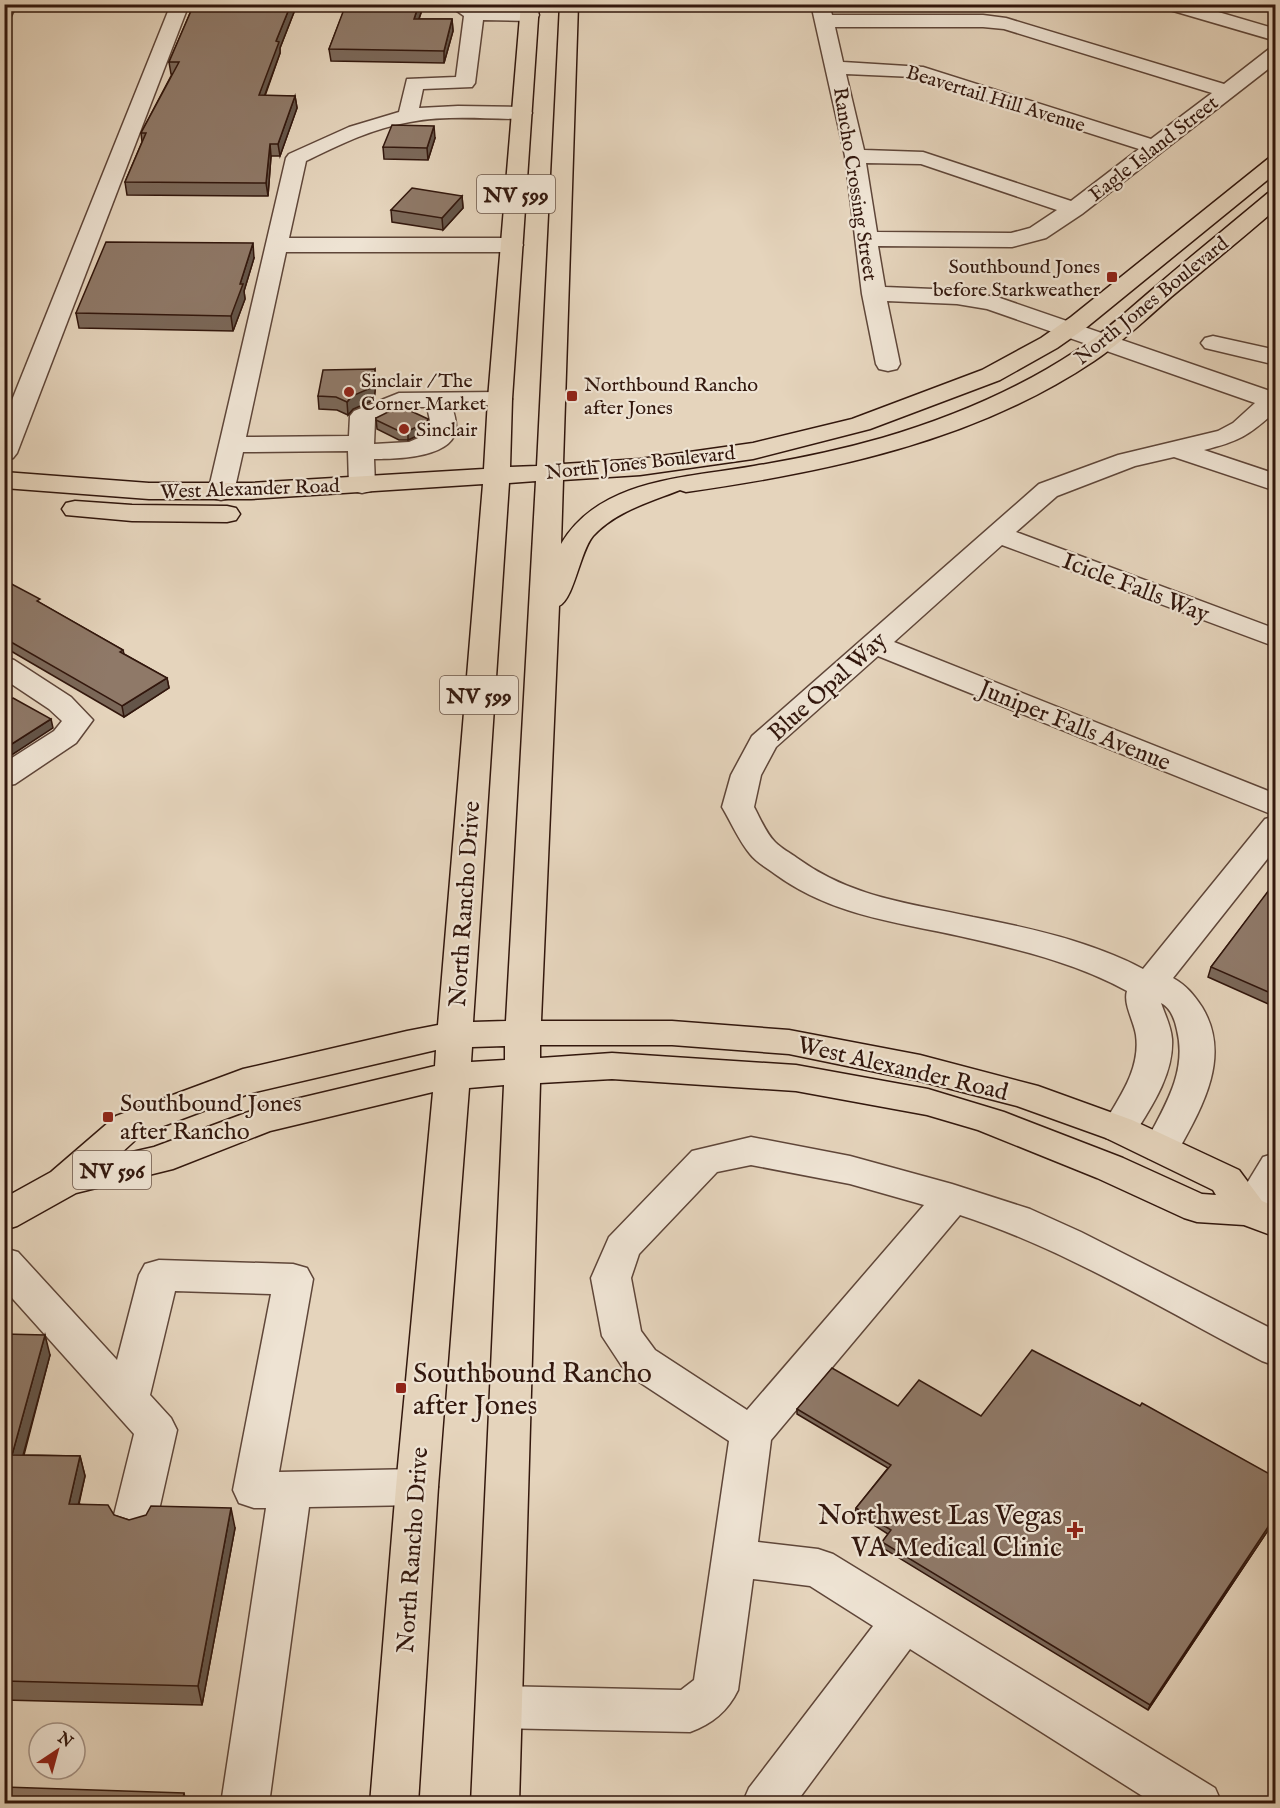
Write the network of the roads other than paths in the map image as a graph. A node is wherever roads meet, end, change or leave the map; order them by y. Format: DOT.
graph roads {
  1 [pos="8,4"];
  2 [pos="180,4"];
  3 [pos="456,4"];
  4 [pos="569,4"];
  5 [pos="1169,4"];
  6 [pos="530,10"];
  7 [pos="4,12"];
  8 [pos="822,13"];
  9 [pos="474,14"];
  10 [pos="1275,35"];
  11 [pos="1275,53"];
  12 [pos="836,68"];
  13 [pos="1227,91"];
  14 [pos="544,110"];
  15 [pos="408,116"];
  16 [pos="1154,147"];
  17 [pos="855,156"];
  18 [pos="1271,170"];
  19 [pos="1275,198"];
  20 [pos="1074,209"];
  21 [pos="868,239"];
  22 [pos="276,245"];
  23 [pos="512,245"];
  24 [pos="875,301"];
  25 [pos="1060,335"];
  26 [pos="1213,343"];
  27 [pos="1095,348"];
  28 [pos="1275,358"];
  29 [pos="888,364"];
  30 [pos="437,399"];
  31 [pos="500,399"];
  32 [pos="1269,403"];
  33 [pos="231,445"];
  34 [pos="361,448"];
  35 [pos="1176,449"];
  36 [pos="4,453"];
  37 [pos="4,480"];
  38 [pos="549,482"];
  39 [pos="1275,483"];
  40 [pos="362,485"];
  41 [pos="495,485"];
  42 [pos="671,485"];
  43 [pos="221,492"];
  44 [pos="4,501"];
  45 [pos="66,508"];
  46 [pos="997,534"];
  47 [pos="544,617"];
  48 [pos="1275,639"];
  49 [pos="874,644"];
  50 [pos="4,666"];
  51 [pos="4,777"];
  52 [pos="1275,806"];
  53 [pos="1275,826"];
  54 [pos="1148,987"];
  55 [pos="1192,1020"];
  56 [pos="1152,1025"];
  57 [pos="455,1035"];
  58 [pos="523,1052"];
  59 [pos="452,1076"];
  60 [pos="1119,1129"];
  61 [pos="1161,1148"];
  62 [pos="1275,1167"];
  63 [pos="64,1182"];
  64 [pos="952,1198"];
  65 [pos="4,1216"];
  66 [pos="1262,1217"];
  67 [pos="4,1263"];
  68 [pos="1275,1350"];
  69 [pos="128,1399"];
  70 [pos="751,1434"];
  71 [pos="417,1486"];
  72 [pos="290,1489"];
  73 [pos="135,1519"];
  74 [pos="734,1558"];
  75 [pos="904,1621"];
  76 [pos="499,1707"];
  77 [pos="245,1803"];
  78 [pos="394,1803"];
  79 [pos="495,1803"];
  80 [pos="766,1803"];
  81 [pos="1198,1803"];
  1 -- 7 [label="street"];
  2 -- 36 [label="street"];
  3 -- 9 [label="street"];
  4 -- 14 [label="main road, North Rancho Drive / NV 599"];
  5 -- 10 [label="street"];
  6 -- 9 [label="street"];
  6 -- 14 [label="main road, North Rancho Drive / NV 599"];
  8 -- 12 [label="street, Rancho Crossing Street"];
  8 -- 13 [label="street"];
  9 -- 15 [label="street"];
  11 -- 13 [label="street, Eagle Island Street"];
  12 -- 16 [label="street, Beavertail Hill Avenue"];
  12 -- 17 [label="street, Rancho Crossing Street"];
  13 -- 16 [label="street, Eagle Island Street"];
  14 -- 15 [label="street"];
  14 -- 23 [label="main road, North Rancho Drive / NV 599"];
  14 -- 38 [label="main road, NV 599"];
  15 -- 22 [label="street"];
  16 -- 20 [label="street, Eagle Island Street"];
  17 -- 20 [label="street"];
  17 -- 21 [label="street, Rancho Crossing Street"];
  18 -- 25 [label="main road, North Jones Boulevard"];
  19 -- 27 [label="main road, North Jones Boulevard"];
  20 -- 21 [label="street, Eagle Island Street"];
  21 -- 24 [label="street, Rancho Crossing Street"];
  22 -- 23 [label="street"];
  22 -- 33 [label="street"];
  23 -- 31 [label="main road, North Rancho Drive / NV 599"];
  24 -- 25 [label="street"];
  24 -- 29 [label="street, Rancho Crossing Street"];
  25 -- 27 [label="street"];
  25 -- 38 [label="main road, North Jones Boulevard"];
  26 -- 28 [label="street"];
  27 -- 32 [label="street"];
  27 -- 42 [label="main road, North Jones Boulevard"];
  30 -- 31 [label="street"];
  30 -- 34 [label="street"];
  30 -- 34 [label="street"];
  31 -- 41 [label="main road, North Rancho Drive / NV 599"];
  32 -- 35 [label="street, Blue Opal Way"];
  33 -- 34 [label="street"];
  33 -- 43 [label="street"];
  34 -- 40 [label="street"];
  35 -- 39 [label="street"];
  35 -- 46 [label="street, Blue Opal Way"];
  37 -- 43 [label="main road, West Alexander Road"];
  38 -- 41 [label="main road, North Jones Boulevard"];
  38 -- 42 [label="main road, North Jones Boulevard"];
  38 -- 47 [label="main road, NV 599"];
  40 -- 41 [label="main road, West Alexander Road"];
  40 -- 43 [label="main road, West Alexander Road"];
  41 -- 45 [label="main road, West Alexander Road"];
  41 -- 57 [label="main road, North Rancho Drive / NV 599"];
  42 -- 47 [label="main road"];
  43 -- 45 [label="main road"];
  44 -- 45 [label="main road, West Alexander Road"];
  46 -- 48 [label="street, Icicle Falls Way"];
  46 -- 49 [label="street, Blue Opal Way"];
  47 -- 58 [label="main road, NV 599"];
  49 -- 52 [label="street, Juniper Falls Avenue"];
  49 -- 54 [label="street, Blue Opal Way"];
  50 -- 51 [label="street"];
  53 -- 54 [label="street"];
  54 -- 55 [label="street, Blue Opal Way"];
  54 -- 56 [label="street"];
  55 -- 56 [label="street"];
  55 -- 61 [label="street, Blue Opal Way"];
  56 -- 60 [label="street"];
  57 -- 58 [label="main road, NV 596"];
  57 -- 59 [label="main road, North Rancho Drive / NV 599"];
  57 -- 63 [label="main road, NV 596"];
  58 -- 59 [label="main road, NV 596"];
  58 -- 60 [label="main road, West Alexander Road"];
  58 -- 66 [label="main road, West Alexander Road"];
  58 -- 76 [label="main road, NV 599"];
  59 -- 63 [label="main road, NV 596"];
  59 -- 71 [label="main road, North Rancho Drive / NV 599"];
  60 -- 61 [label="main road, West Alexander Road"];
  61 -- 66 [label="main road, West Alexander Road"];
  62 -- 66 [label="street"];
  63 -- 65 [label="main road, NV 596"];
  64 -- 68 [label="street"];
  64 -- 70 [label="street"];
  64 -- 70 [label="street"];
  67 -- 69 [label="street"];
  69 -- 72 [label="street"];
  69 -- 73 [label="street"];
  70 -- 74 [label="street"];
  71 -- 72 [label="street"];
  71 -- 78 [label="main road, North Rancho Drive / NV 599"];
  72 -- 77 [label="street"];
  74 -- 75 [label="street"];
  74 -- 76 [label="street"];
  75 -- 80 [label="street"];
  75 -- 81 [label="street"];
  76 -- 79 [label="main road, NV 599"];
}
